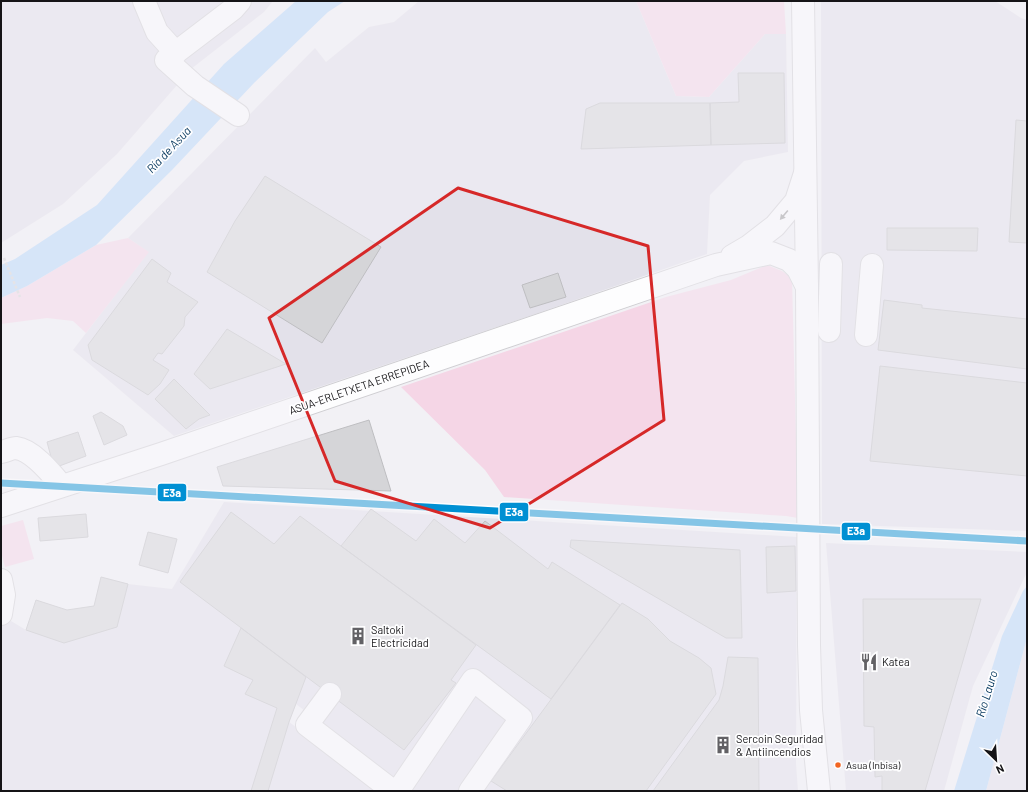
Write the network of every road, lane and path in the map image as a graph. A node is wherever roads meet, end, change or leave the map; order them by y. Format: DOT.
graph roads {
  1 [pos="144,1"];
  2 [pos="240,1"];
  3 [pos="803,1"];
  4 [pos="176,53"];
  5 [pos="238,115"];
  6 [pos="806,168"];
  7 [pos="4,258"];
  8 [pos="831,264"];
  9 [pos="716,265"];
  10 [pos="872,265"];
  11 [pos="807,287"];
  12 [pos="20,297"];
  13 [pos="829,331"];
  14 [pos="866,335"];
  15 [pos="1,452"];
  16 [pos="62,486"];
  17 [pos="1,506"];
  18 [pos="1,580"];
  19 [pos="1,614"];
  20 [pos="330,694"];
  21 [pos="393,791"];
  22 [pos="398,791"];
  23 [pos="470,791"];
  24 [pos="819,791"];
  1 -- 4 [label="street"];
  2 -- 4 [label="street"];
  3 -- 6 [label="street"];
  4 -- 5 [label="street"];
  6 -- 9 [label="street, one-way"];
  6 -- 11 [label="street"];
  7 -- 12 [label="path"];
  8 -- 13 [label="street"];
  9 -- 11 [label="street"];
  9 -- 16 [label="street, ASUA-ERLETXETA ERREPIDEA"];
  10 -- 14 [label="street"];
  11 -- 24 [label="street"];
  15 -- 16 [label="street"];
  16 -- 17 [label="street, ASUA-ERLETXETA ERREPIDEA"];
  18 -- 19 [label="street"];
  20 -- 21 [label="street"];
  22 -- 23 [label="street"];
}
